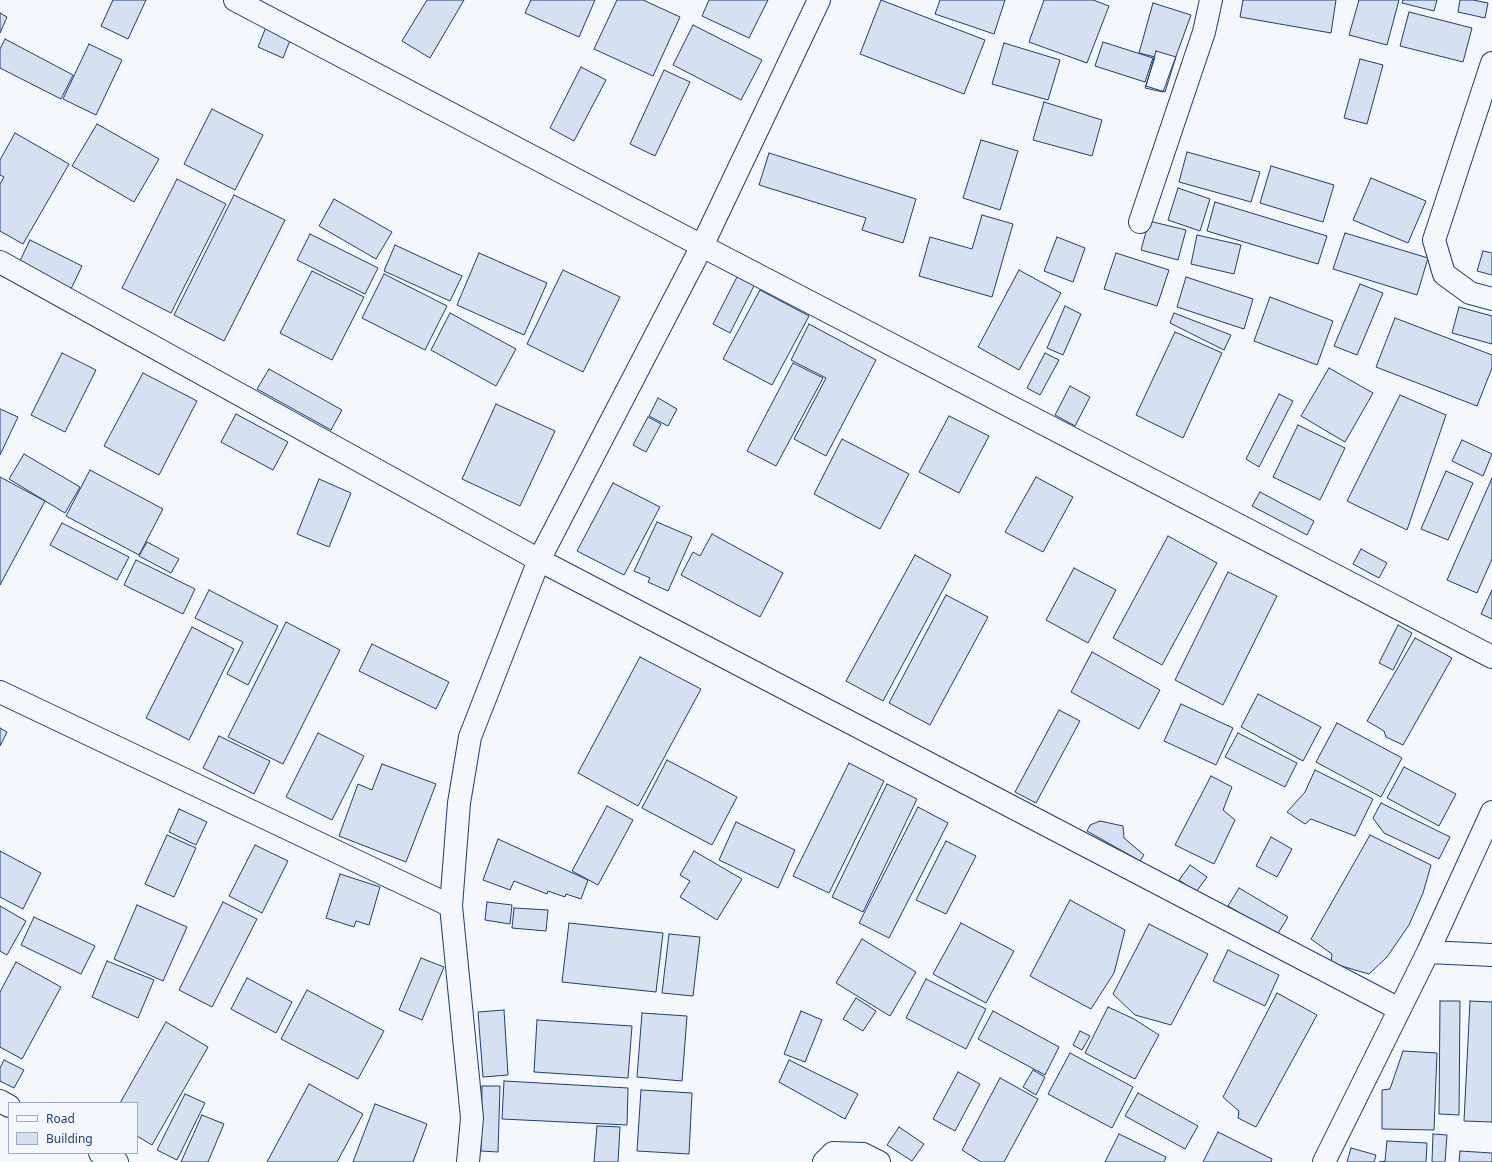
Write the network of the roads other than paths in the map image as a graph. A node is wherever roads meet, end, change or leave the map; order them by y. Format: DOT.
graph roads {
  1 [pos="235,0"];
  2 [pos="819,0"];
  3 [pos="1211,0"];
  4 [pos="1492,63"];
  5 [pos="1140,222"];
  6 [pos="702,246"];
  7 [pos="0,262"];
  8 [pos="1492,299"];
  9 [pos="539,560"];
  10 [pos="1492,657"];
  11 [pos="0,692"];
  12 [pos="1492,812"];
  13 [pos="451,906"];
  14 [pos="1428,952"];
  15 [pos="1492,955"];
  16 [pos="1399,1009"];
  17 [pos="102,1154"];
  18 [pos="117,1162"];
  19 [pos="468,1162"];
  20 [pos="824,1162"];
  21 [pos="879,1162"];
  22 [pos="1324,1162"];
  1 -- 6 [label="street"];
  2 -- 6 [label="street"];
  3 -- 5 [label="street"];
  4 -- 8 [label="street"];
  6 -- 9 [label="street"];
  6 -- 10 [label="street"];
  7 -- 9 [label="street"];
  9 -- 13 [label="street"];
  9 -- 16 [label="street"];
  11 -- 13 [label="street"];
  12 -- 14 [label="street"];
  13 -- 19 [label="street"];
  14 -- 15 [label="street"];
  14 -- 16 [label="street"];
  16 -- 22 [label="street"];
  17 -- 18 [label="street"];
  20 -- 21 [label="street"];
}
